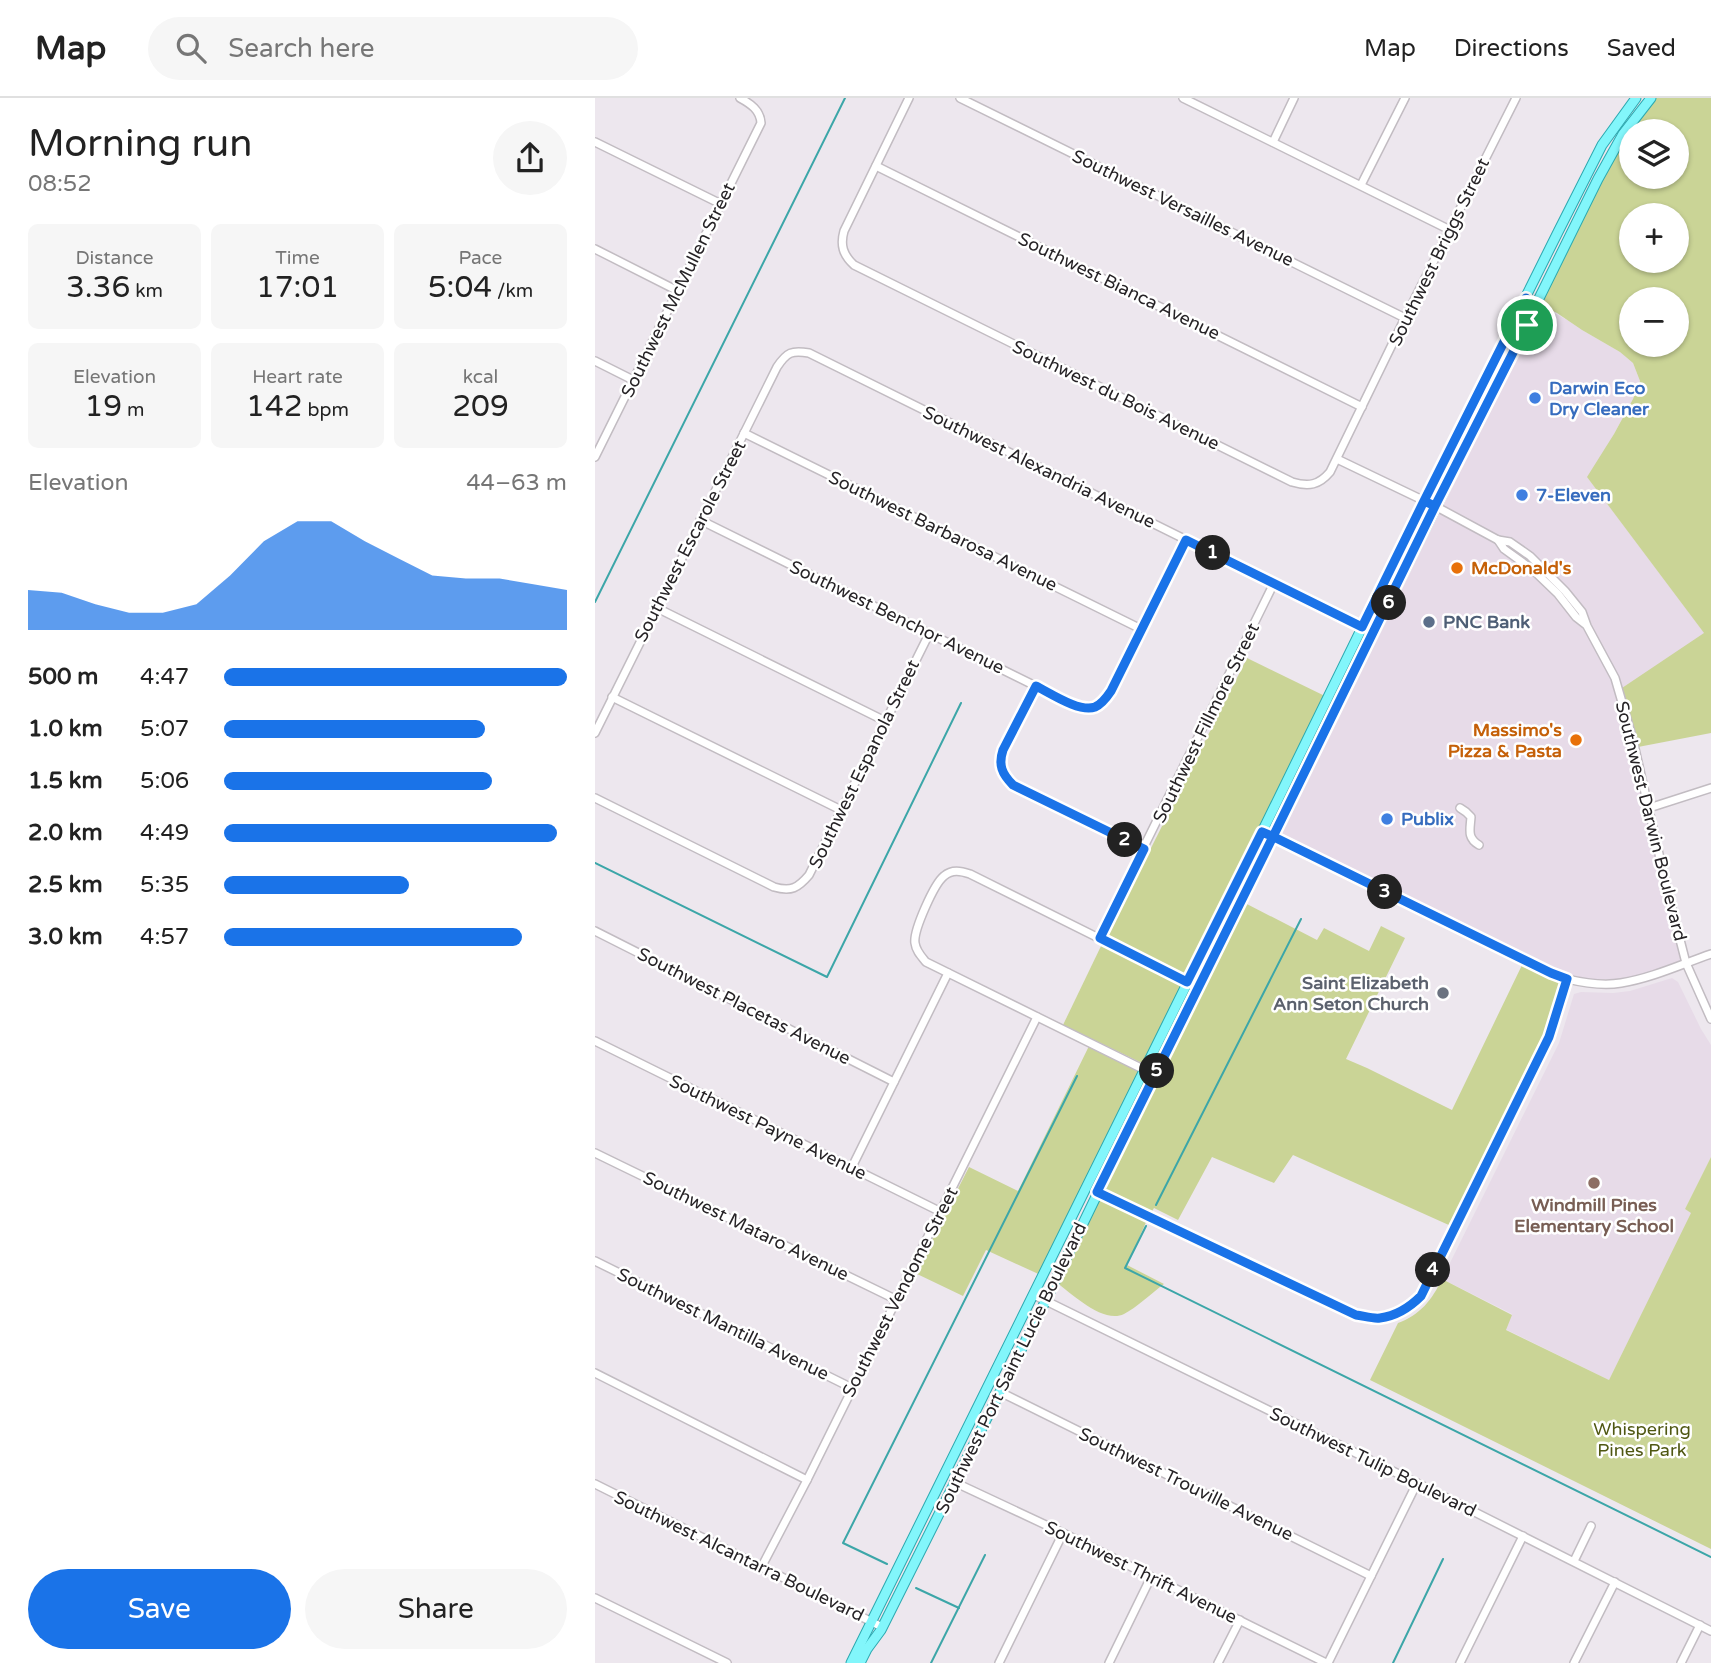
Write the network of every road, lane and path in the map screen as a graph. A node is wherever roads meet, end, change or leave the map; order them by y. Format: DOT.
graph roads {
  1 [pos="740,98"];
  2 [pos="909,98"];
  3 [pos="960,98"];
  4 [pos="1183,98"];
  5 [pos="1294,98"];
  6 [pos="1405,98"];
  7 [pos="1516,98"];
  8 [pos="1636,98"];
  9 [pos="1651,98"];
  10 [pos="595,142"];
  11 [pos="1273,142"];
  12 [pos="876,166"];
  13 [pos="1361,185"];
  14 [pos="721,204"];
  15 [pos="1450,230"];
  16 [pos="595,249"];
  17 [pos="678,291"];
  18 [pos="1526,298"];
  19 [pos="1405,318"];
  20 [pos="1527,325"];
  21 [pos="789,353"];
  22 [pos="595,361"];
  23 [pos="633,380"];
  24 [pos="1362,407"];
  25 [pos="744,433"];
  26 [pos="595,457"];
  27 [pos="1337,459"];
  28 [pos="1424,501"];
  29 [pos="1435,506"];
  30 [pos="700,520"];
  31 [pos="1186,540"];
  32 [pos="1274,583"];
  33 [pos="657,608"];
  34 [pos="1362,627"];
  35 [pos="1141,629"];
  36 [pos="929,634"];
  37 [pos="1363,655"];
  38 [pos="1036,686"];
  39 [pos="613,697"];
  40 [pos="885,721"];
  41 [pos="595,733"];
  42 [pos="1711,788"];
  43 [pos="595,798"];
  44 [pos="1460,808"];
  45 [pos="1649,808"];
  46 [pos="841,810"];
  47 [pos="1262,832"];
  48 [pos="1274,837"];
  49 [pos="1479,845"];
  50 [pos="1144,849"];
  51 [pos="595,931"];
  52 [pos="1100,938"];
  53 [pos="1711,954"];
  54 [pos="1686,962"];
  55 [pos="948,973"];
  56 [pos="1567,979"];
  57 [pos="1187,982"];
  58 [pos="1037,1017"];
  59 [pos="1711,1019"];
  60 [pos="595,1041"];
  61 [pos="1145,1070"];
  62 [pos="1155,1075"];
  63 [pos="894,1082"];
  64 [pos="595,1153"];
  65 [pos="852,1168"];
  66 [pos="1097,1192"];
  67 [pos="941,1212"];
  68 [pos="595,1261"];
  69 [pos="1034,1294"];
  70 [pos="897,1300"];
  71 [pos="1046,1300"];
  72 [pos="595,1373"];
  73 [pos="852,1388"];
  74 [pos="1000,1392"];
  75 [pos="807,1480"];
  76 [pos="954,1482"];
  77 [pos="1417,1483"];
  78 [pos="595,1484"];
  79 [pos="1591,1526"];
  80 [pos="1063,1533"];
  81 [pos="1523,1536"];
  82 [pos="1574,1561"];
  83 [pos="762,1566"];
  84 [pos="1371,1576"];
  85 [pos="1151,1577"];
  86 [pos="1615,1582"];
  87 [pos="595,1598"];
  88 [pos="1240,1620"];
  89 [pos="871,1622"];
  90 [pos="1700,1625"];
  91 [pos="883,1627"];
  92 [pos="1711,1631"];
  93 [pos="727,1663"];
  94 [pos="851,1663"];
  95 [pos="860,1663"];
  96 [pos="999,1663"];
  97 [pos="1109,1663"];
  98 [pos="1219,1663"];
  99 [pos="1327,1663"];
  100 [pos="1460,1663"];
  101 [pos="1574,1663"];
  102 [pos="1681,1663"];
  1 -- 14 [label="street, Southwest McMullen Street"];
  2 -- 12 [label="street"];
  3 -- 19 [label="street, Southwest Versailles Avenue"];
  4 -- 11 [label="street"];
  5 -- 11 [label="street"];
  6 -- 13 [label="street"];
  7 -- 15 [label="street, Southwest Briggs Street"];
  8 -- 18 [label="main road, Southwest Port Saint Lucie Boulevard"];
  9 -- 20 [label="main road, Southwest Port Saint Lucie Boulevard"];
  10 -- 14 [label="street"];
  11 -- 13 [label="street"];
  12 -- 24 [label="street, Southwest Bianca Avenue"];
  12 -- 27 [label="street, Southwest du Bois Avenue"];
  13 -- 15 [label="street"];
  14 -- 17 [label="street, Southwest McMullen Street"];
  15 -- 19 [label="street, Southwest Briggs Street"];
  16 -- 17 [label="street"];
  17 -- 23 [label="street, Southwest McMullen Street"];
  18 -- 20 [label="main road"];
  18 -- 28 [label="main road, Southwest Port Saint Lucie Boulevard"];
  19 -- 24 [label="street, Southwest Briggs Street"];
  20 -- 29 [label="main road, Southwest Port Saint Lucie Boulevard"];
  21 -- 25 [label="street, Southwest Escarole Street"];
  21 -- 31 [label="street, Southwest Alexandria Avenue"];
  22 -- 23 [label="street"];
  23 -- 26 [label="street, Southwest McMullen Street"];
  24 -- 27 [label="street, Southwest du Bois Avenue"];
  25 -- 30 [label="street, Southwest Escarole Street"];
  25 -- 35 [label="street, Southwest Barbarosa Avenue"];
  27 -- 28 [label="street, Southwest Darwin Boulevard"];
  28 -- 29 [label="street, Southwest Darwin Boulevard"];
  28 -- 34 [label="main road, Southwest Port Saint Lucie Boulevard"];
  29 -- 37 [label="main road, Southwest Port Saint Lucie Boulevard"];
  29 -- 45 [label="street, Southwest Darwin Boulevard"];
  30 -- 33 [label="street, Southwest Escarole Street"];
  30 -- 36 [label="street, Southwest Benchor Avenue"];
  31 -- 32 [label="street, Southwest Alexandria Avenue"];
  31 -- 35 [label="street"];
  32 -- 34 [label="street, Southwest Alexandria Avenue"];
  32 -- 50 [label="street, Southwest Fillmore Street"];
  33 -- 39 [label="street, Southwest Escarole Street"];
  33 -- 40 [label="street"];
  34 -- 37 [label="main road"];
  34 -- 47 [label="main road, Southwest Port Saint Lucie Boulevard"];
  35 -- 38 [label="street, Southwest Benchor Avenue"];
  36 -- 38 [label="street, Southwest Benchor Avenue"];
  36 -- 40 [label="street, Southwest Espanola Street"];
  37 -- 48 [label="main road, Southwest Port Saint Lucie Boulevard"];
  38 -- 50 [label="street"];
  39 -- 41 [label="street, Southwest Escarole Street"];
  39 -- 46 [label="street"];
  40 -- 46 [label="street, Southwest Espanola Street"];
  42 -- 45 [label="street"];
  43 -- 46 [label="street, Southwest Espanola Street"];
  44 -- 49 [label="street"];
  45 -- 54 [label="street, Southwest Darwin Boulevard"];
  47 -- 48 [label="street"];
  47 -- 57 [label="main road, Southwest Port Saint Lucie Boulevard"];
  48 -- 56 [label="street"];
  48 -- 62 [label="main road, Southwest Port Saint Lucie Boulevard"];
  50 -- 52 [label="street, Southwest Fillmore Street"];
  51 -- 63 [label="street, Southwest Placetas Avenue"];
  52 -- 55 [label="street"];
  52 -- 57 [label="street"];
  53 -- 54 [label="street"];
  54 -- 56 [label="street"];
  54 -- 59 [label="street, Southwest Darwin Boulevard"];
  55 -- 58 [label="street"];
  55 -- 63 [label="street"];
  56 -- 66 [label="street"];
  57 -- 61 [label="main road, Southwest Port Saint Lucie Boulevard"];
  58 -- 61 [label="street"];
  58 -- 67 [label="street, Southwest Vendome Street"];
  60 -- 65 [label="street, Southwest Payne Avenue"];
  61 -- 62 [label="street"];
  61 -- 69 [label="main road, Southwest Port Saint Lucie Boulevard"];
  62 -- 66 [label="main road, Southwest Port Saint Lucie Boulevard"];
  63 -- 65 [label="street"];
  64 -- 70 [label="street, Southwest Mataro Avenue"];
  65 -- 67 [label="street, Southwest Payne Avenue"];
  66 -- 71 [label="main road, Southwest Port Saint Lucie Boulevard"];
  67 -- 70 [label="street, Southwest Vendome Street"];
  68 -- 73 [label="street, Southwest Mantilla Avenue"];
  69 -- 71 [label="street, Southwest Tulip Boulevard"];
  69 -- 89 [label="main road, Southwest Port Saint Lucie Boulevard"];
  70 -- 73 [label="street, Southwest Vendome Street"];
  71 -- 74 [label="main road, Southwest Port Saint Lucie Boulevard"];
  71 -- 77 [label="street, Southwest Tulip Boulevard"];
  72 -- 75 [label="street"];
  73 -- 75 [label="street, Southwest Vendome Street"];
  74 -- 76 [label="main road, Southwest Port Saint Lucie Boulevard"];
  74 -- 84 [label="street, Southwest Trouville Avenue"];
  75 -- 83 [label="street, Southwest Vendome Street"];
  76 -- 80 [label="street, Southwest Thrift Avenue"];
  76 -- 91 [label="main road, Southwest Port Saint Lucie Boulevard"];
  77 -- 81 [label="street, Southwest Tulip Boulevard"];
  77 -- 84 [label="street"];
  78 -- 83 [label="street, Southwest Alcantarra Boulevard"];
  79 -- 82 [label="street"];
  80 -- 85 [label="street, Southwest Thrift Avenue"];
  80 -- 96 [label="street"];
  81 -- 82 [label="street, Southwest Tulip Boulevard"];
  81 -- 100 [label="street"];
  82 -- 86 [label="street, Southwest Tulip Boulevard"];
  83 -- 89 [label="street, Southwest Alcantarra Boulevard"];
  84 -- 99 [label="street"];
  85 -- 88 [label="street, Southwest Thrift Avenue"];
  85 -- 97 [label="street"];
  86 -- 90 [label="street, Southwest Tulip Boulevard"];
  86 -- 101 [label="street"];
  87 -- 93 [label="street"];
  88 -- 98 [label="street"];
  88 -- 99 [label="street, Southwest Thrift Avenue"];
  89 -- 91 [label="street, Southwest Alcantarra Boulevard"];
  89 -- 94 [label="main road, Southwest Port Saint Lucie Boulevard"];
  90 -- 92 [label="street, Southwest Tulip Boulevard"];
  90 -- 102 [label="street"];
  91 -- 95 [label="main road, Southwest Port Saint Lucie Boulevard"];
}
